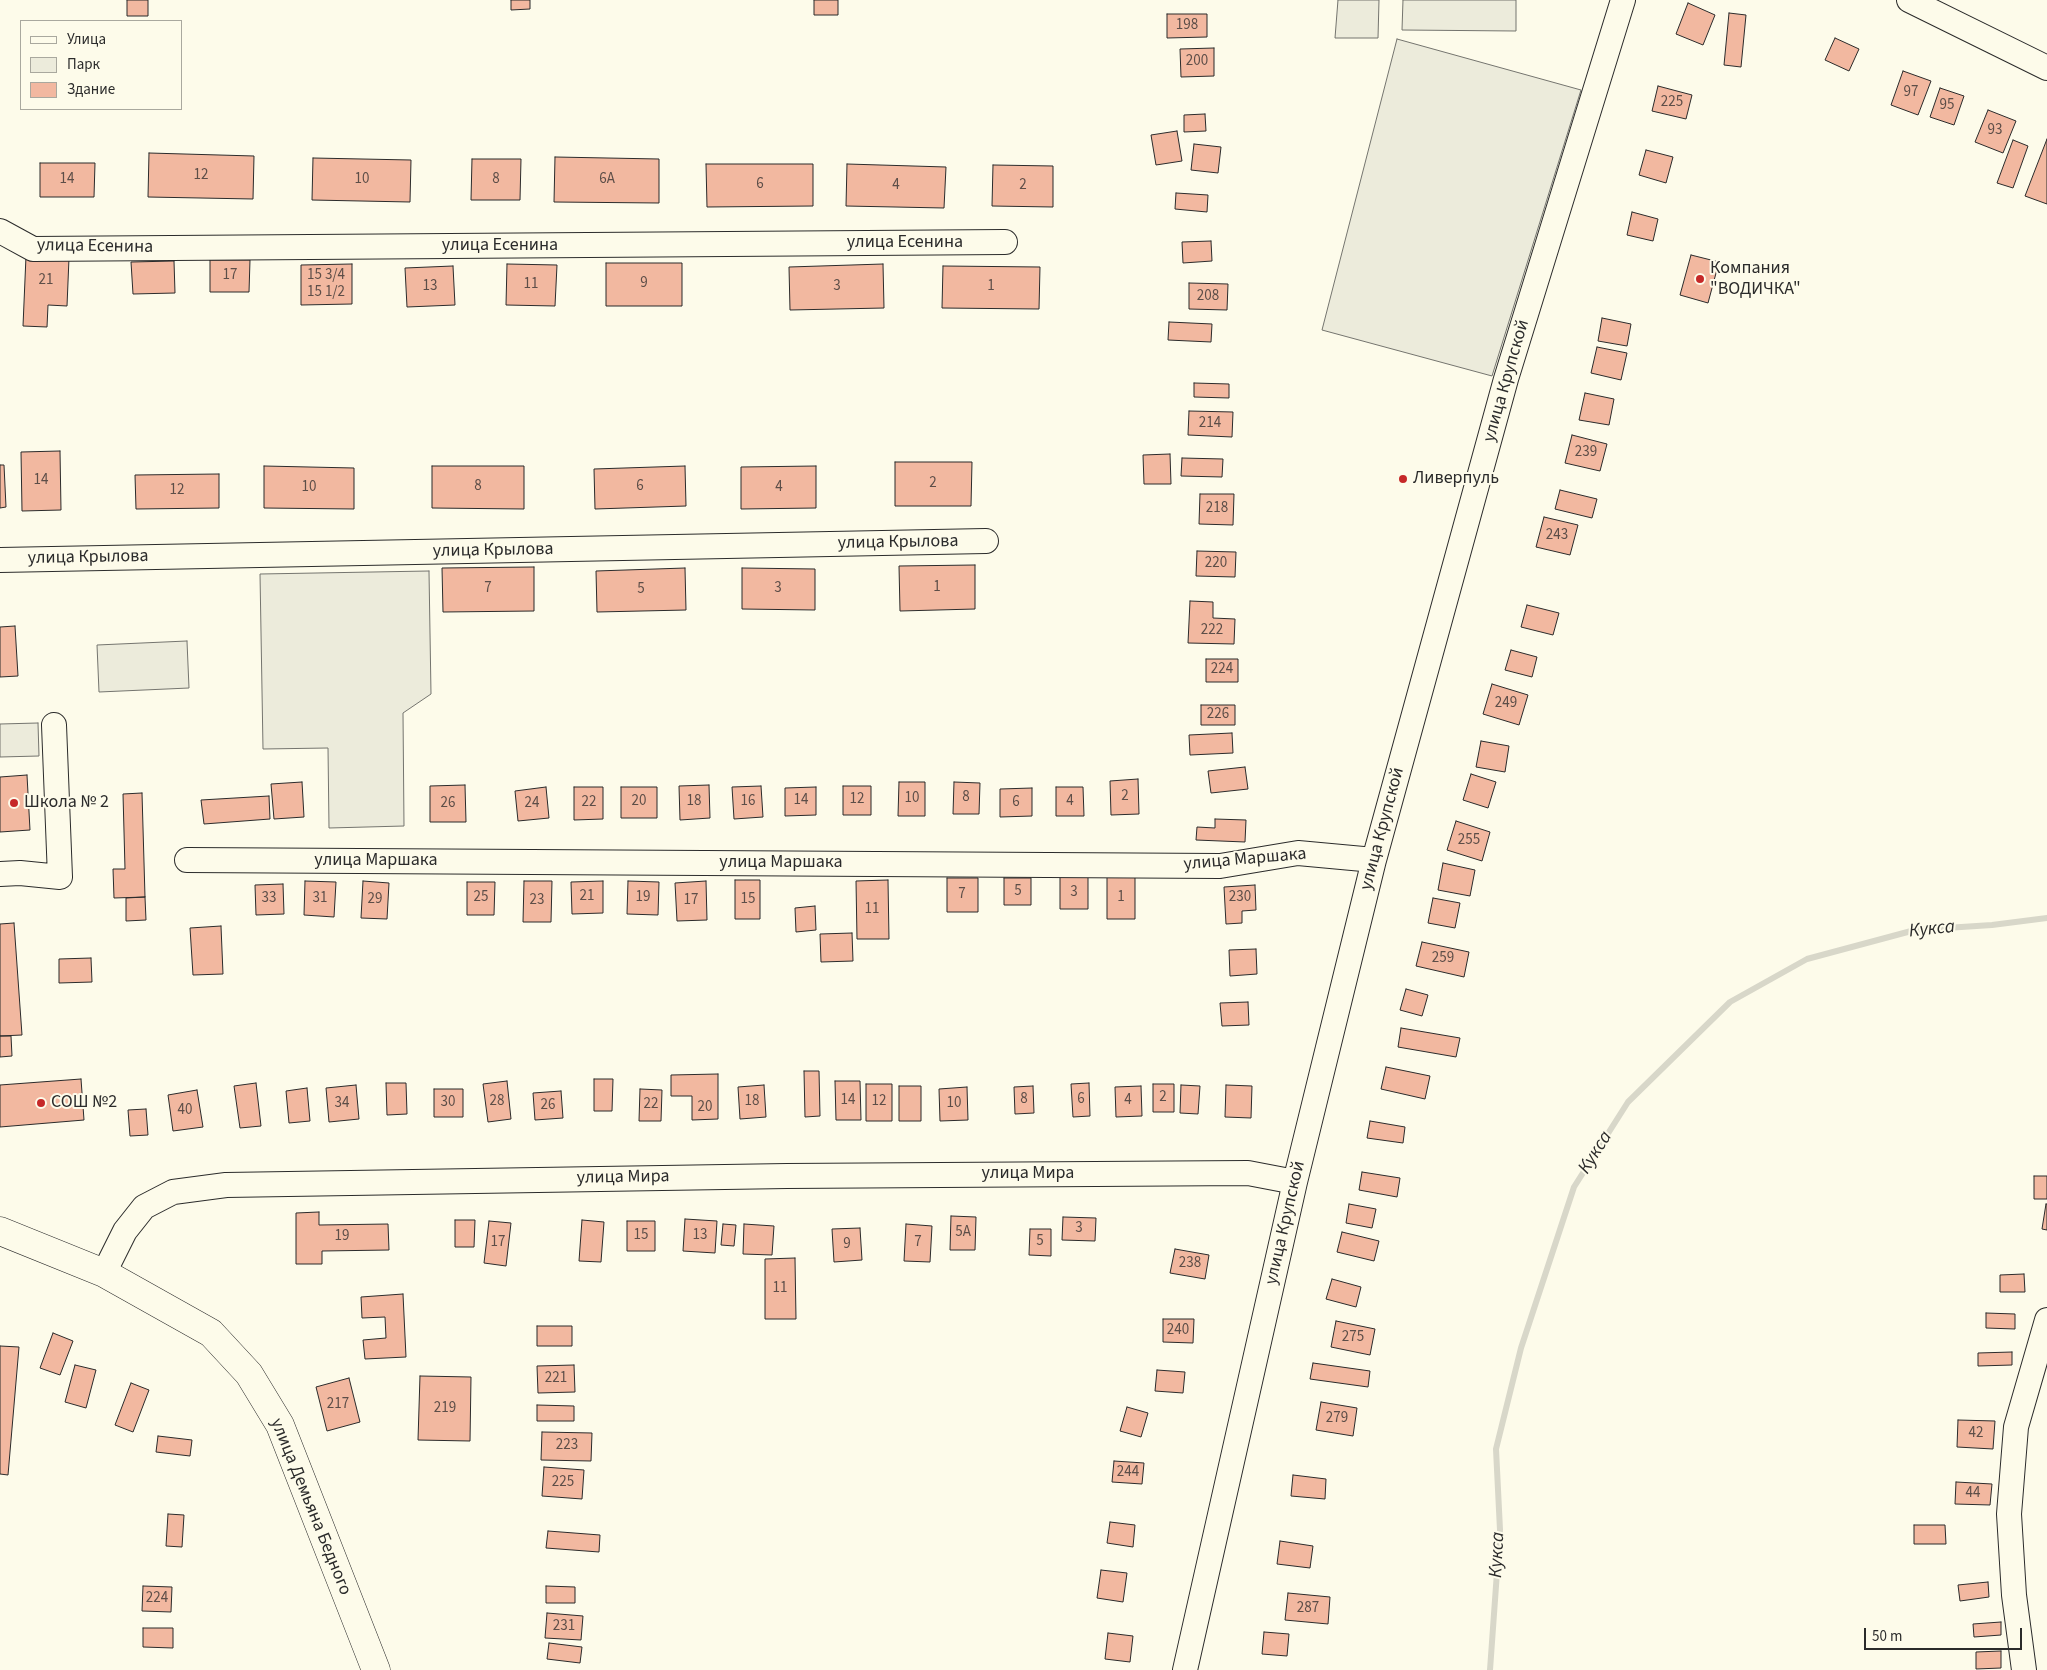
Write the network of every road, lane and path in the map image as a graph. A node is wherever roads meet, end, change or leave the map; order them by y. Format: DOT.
graph roads {
  1 [pos="1623,0"];
  2 [pos="1909,0"];
  3 [pos="2047,68"];
  4 [pos="0,231"];
  5 [pos="1005,242"];
  6 [pos="986,541"];
  7 [pos="0,560"];
  8 [pos="54,725"];
  9 [pos="187,860"];
  10 [pos="1374,860"];
  11 [pos="0,874"];
  12 [pos="1295,1182"];
  13 [pos="0,1231"];
  14 [pos="104,1272"];
  15 [pos="2047,1320"];
  16 [pos="376,1670"];
  17 [pos="1185,1670"];
  18 [pos="2024,1670"];
  1 -- 10 [label="street, улица Крупской"];
  2 -- 3 [label="street"];
  4 -- 5 [label="street, улица Есенина"];
  6 -- 7 [label="street, улица Крылова"];
  8 -- 11 [label="street"];
  9 -- 10 [label="street, улица Маршака"];
  10 -- 12 [label="street, улица Крупской"];
  12 -- 14 [label="street, улица Мира"];
  12 -- 17 [label="street, улица Крупской"];
  13 -- 14 [label="main road"];
  14 -- 16 [label="main road, улица Демьяна Бедного"];
  15 -- 18 [label="street"];
}
